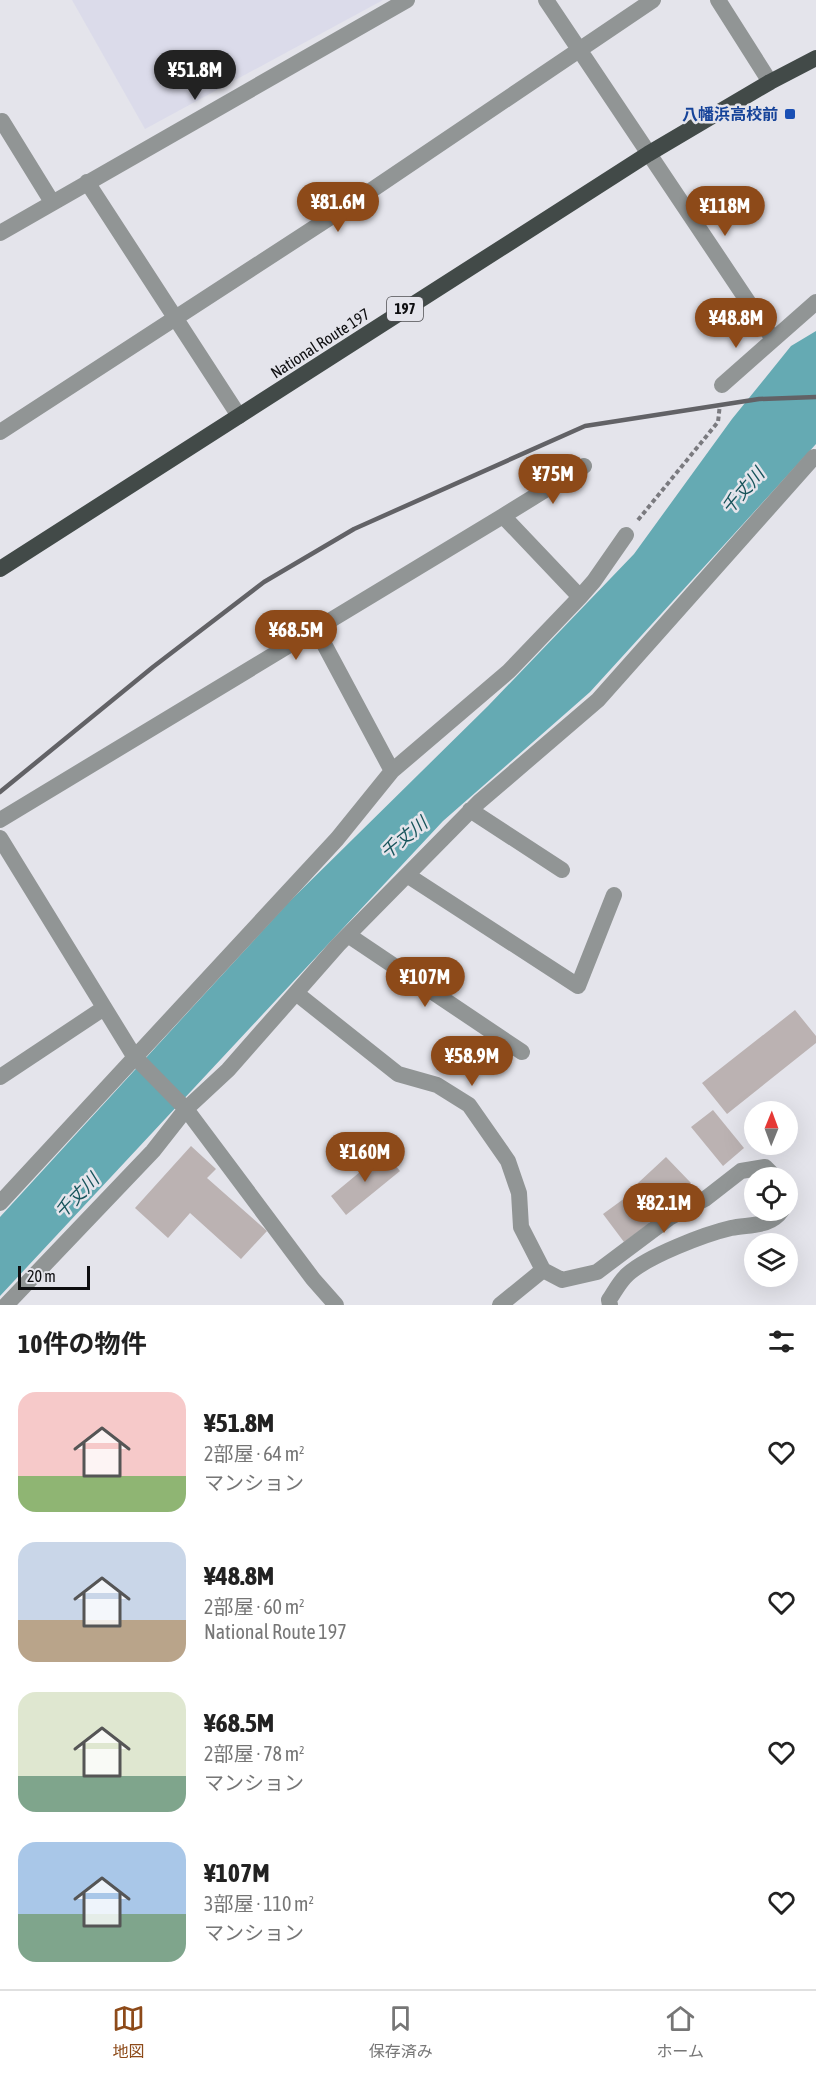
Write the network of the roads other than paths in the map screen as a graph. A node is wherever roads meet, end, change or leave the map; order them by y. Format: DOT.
graph roads {
  1 [pos="407,0"];
  2 [pos="546,0"];
  3 [pos="653,0"];
  4 [pos="718,0"];
  5 [pos="579,50"];
  6 [pos="816,58"];
  7 [pos="770,82"];
  8 [pos="0,122"];
  9 [pos="648,154"];
  10 [pos="87,182"];
  11 [pos="52,202"];
  12 [pos="1,229"];
  13 [pos="816,302"];
  14 [pos="176,318"];
  15 [pos="773,339"];
  16 [pos="722,385"];
  17 [pos="239,416"];
  18 [pos="0,432"];
  19 [pos="814,457"];
  20 [pos="584,466"];
  21 [pos="503,516"];
  22 [pos="626,535"];
  23 [pos="0,569"];
  24 [pos="580,597"];
  25 [pos="316,629"];
  26 [pos="392,771"];
  27 [pos="470,810"];
  28 [pos="0,820"];
  29 [pos="0,838"];
  30 [pos="562,870"];
  31 [pos="406,875"];
  32 [pos="614,895"];
  33 [pos="348,935"];
  34 [pos="296,993"];
  35 [pos="104,1008"];
  36 [pos="522,1052"];
  37 [pos="139,1060"];
  38 [pos="0,1077"];
  39 [pos="186,1109"];
  40 [pos="744,1170"];
  41 [pos="0,1203"];
  42 [pos="767,1221"];
  43 [pos="543,1270"];
  44 [pos="6,1305"];
  45 [pos="336,1305"];
  46 [pos="500,1305"];
  47 [pos="610,1305"];
  1 -- 10 [label="street"];
  2 -- 5 [label="street"];
  3 -- 5 [label="street"];
  4 -- 7 [label="street"];
  5 -- 9 [label="street"];
  5 -- 14 [label="street"];
  6 -- 7 [label="highway, National Route 197 / 197"];
  7 -- 9 [label="highway, National Route 197 / 197"];
  8 -- 11 [label="street"];
  9 -- 15 [label="street"];
  9 -- 17 [label="highway, National Route 197 / 197"];
  10 -- 11 [label="street"];
  10 -- 14 [label="street"];
  11 -- 12 [label="street"];
  13 -- 15 [label="street"];
  14 -- 17 [label="street"];
  14 -- 18 [label="street"];
  15 -- 16 [label="street"];
  17 -- 23 [label="highway, National Route 197 / 197"];
  19 -- 27 [label="street"];
  20 -- 21 [label="street"];
  21 -- 24 [label="street"];
  21 -- 25 [label="street"];
  22 -- 24 [label="street"];
  24 -- 26 [label="street"];
  25 -- 26 [label="street"];
  25 -- 28 [label="street"];
  26 -- 37 [label="street"];
  27 -- 30 [label="street"];
  27 -- 31 [label="street"];
  29 -- 35 [label="street"];
  31 -- 32 [label="street"];
  31 -- 33 [label="street"];
  33 -- 34 [label="street"];
  33 -- 36 [label="street"];
  34 -- 39 [label="street"];
  34 -- 43 [label="street"];
  35 -- 37 [label="street"];
  35 -- 38 [label="street"];
  37 -- 39 [label="street"];
  37 -- 41 [label="street"];
  39 -- 44 [label="street"];
  39 -- 45 [label="street"];
  40 -- 43 [label="street"];
  42 -- 47 [label="street"];
  43 -- 46 [label="street"];
}
